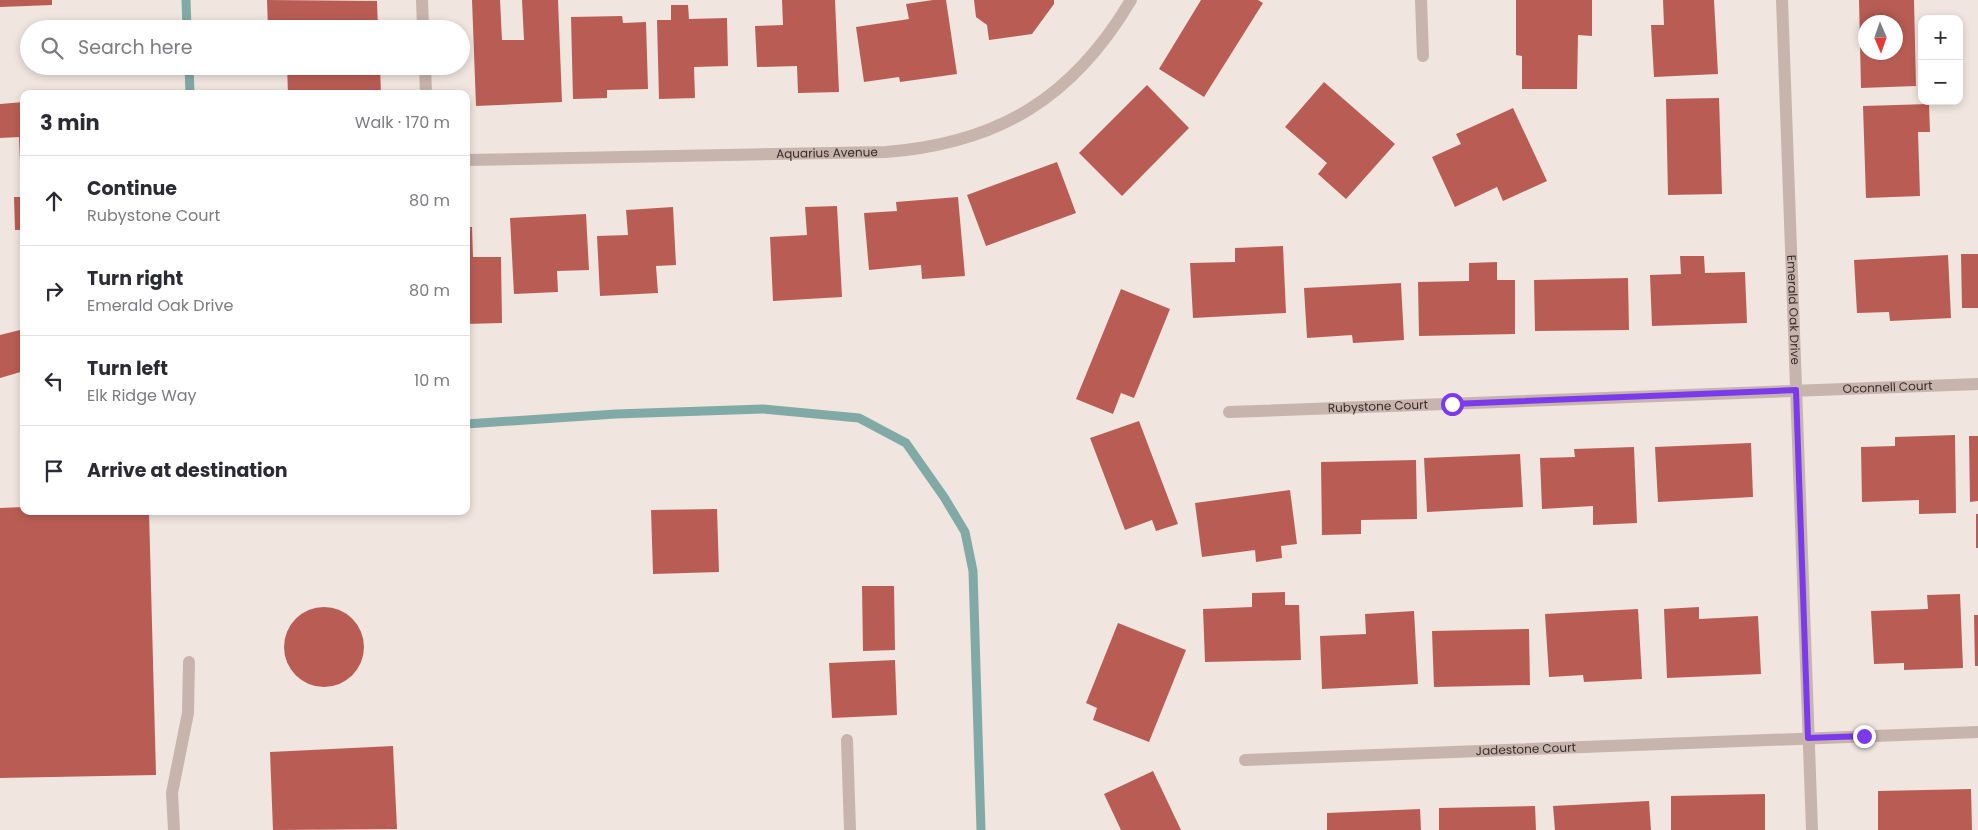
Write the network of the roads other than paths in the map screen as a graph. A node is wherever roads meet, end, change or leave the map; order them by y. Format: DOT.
graph roads {
  1 [pos="422,0"];
  2 [pos="1130,0"];
  3 [pos="1421,0"];
  4 [pos="1782,0"];
  5 [pos="423,20"];
  6 [pos="1423,56"];
  7 [pos="425,75"];
  8 [pos="426,90"];
  9 [pos="470,160"];
  10 [pos="1978,384"];
  11 [pos="1796,390"];
  12 [pos="1229,412"];
  13 [pos="189,662"];
  14 [pos="1978,732"];
  15 [pos="1808,738"];
  16 [pos="846,740"];
  17 [pos="1245,760"];
  18 [pos="174,830"];
  19 [pos="850,830"];
  20 [pos="1812,830"];
  1 -- 5 [label="street"];
  2 -- 9 [label="street, Aquarius Avenue"];
  3 -- 6 [label="street"];
  4 -- 11 [label="street, Emerald Oak Drive"];
  7 -- 8 [label="street"];
  10 -- 11 [label="street, Oconnell Court"];
  11 -- 12 [label="street, Rubystone Court"];
  11 -- 15 [label="street, Emerald Oak Drive"];
  13 -- 18 [label="street"];
  14 -- 15 [label="street, Jadestone Court"];
  15 -- 17 [label="street, Jadestone Court"];
  15 -- 20 [label="street, Emerald Oak Drive"];
  16 -- 19 [label="street"];
}
